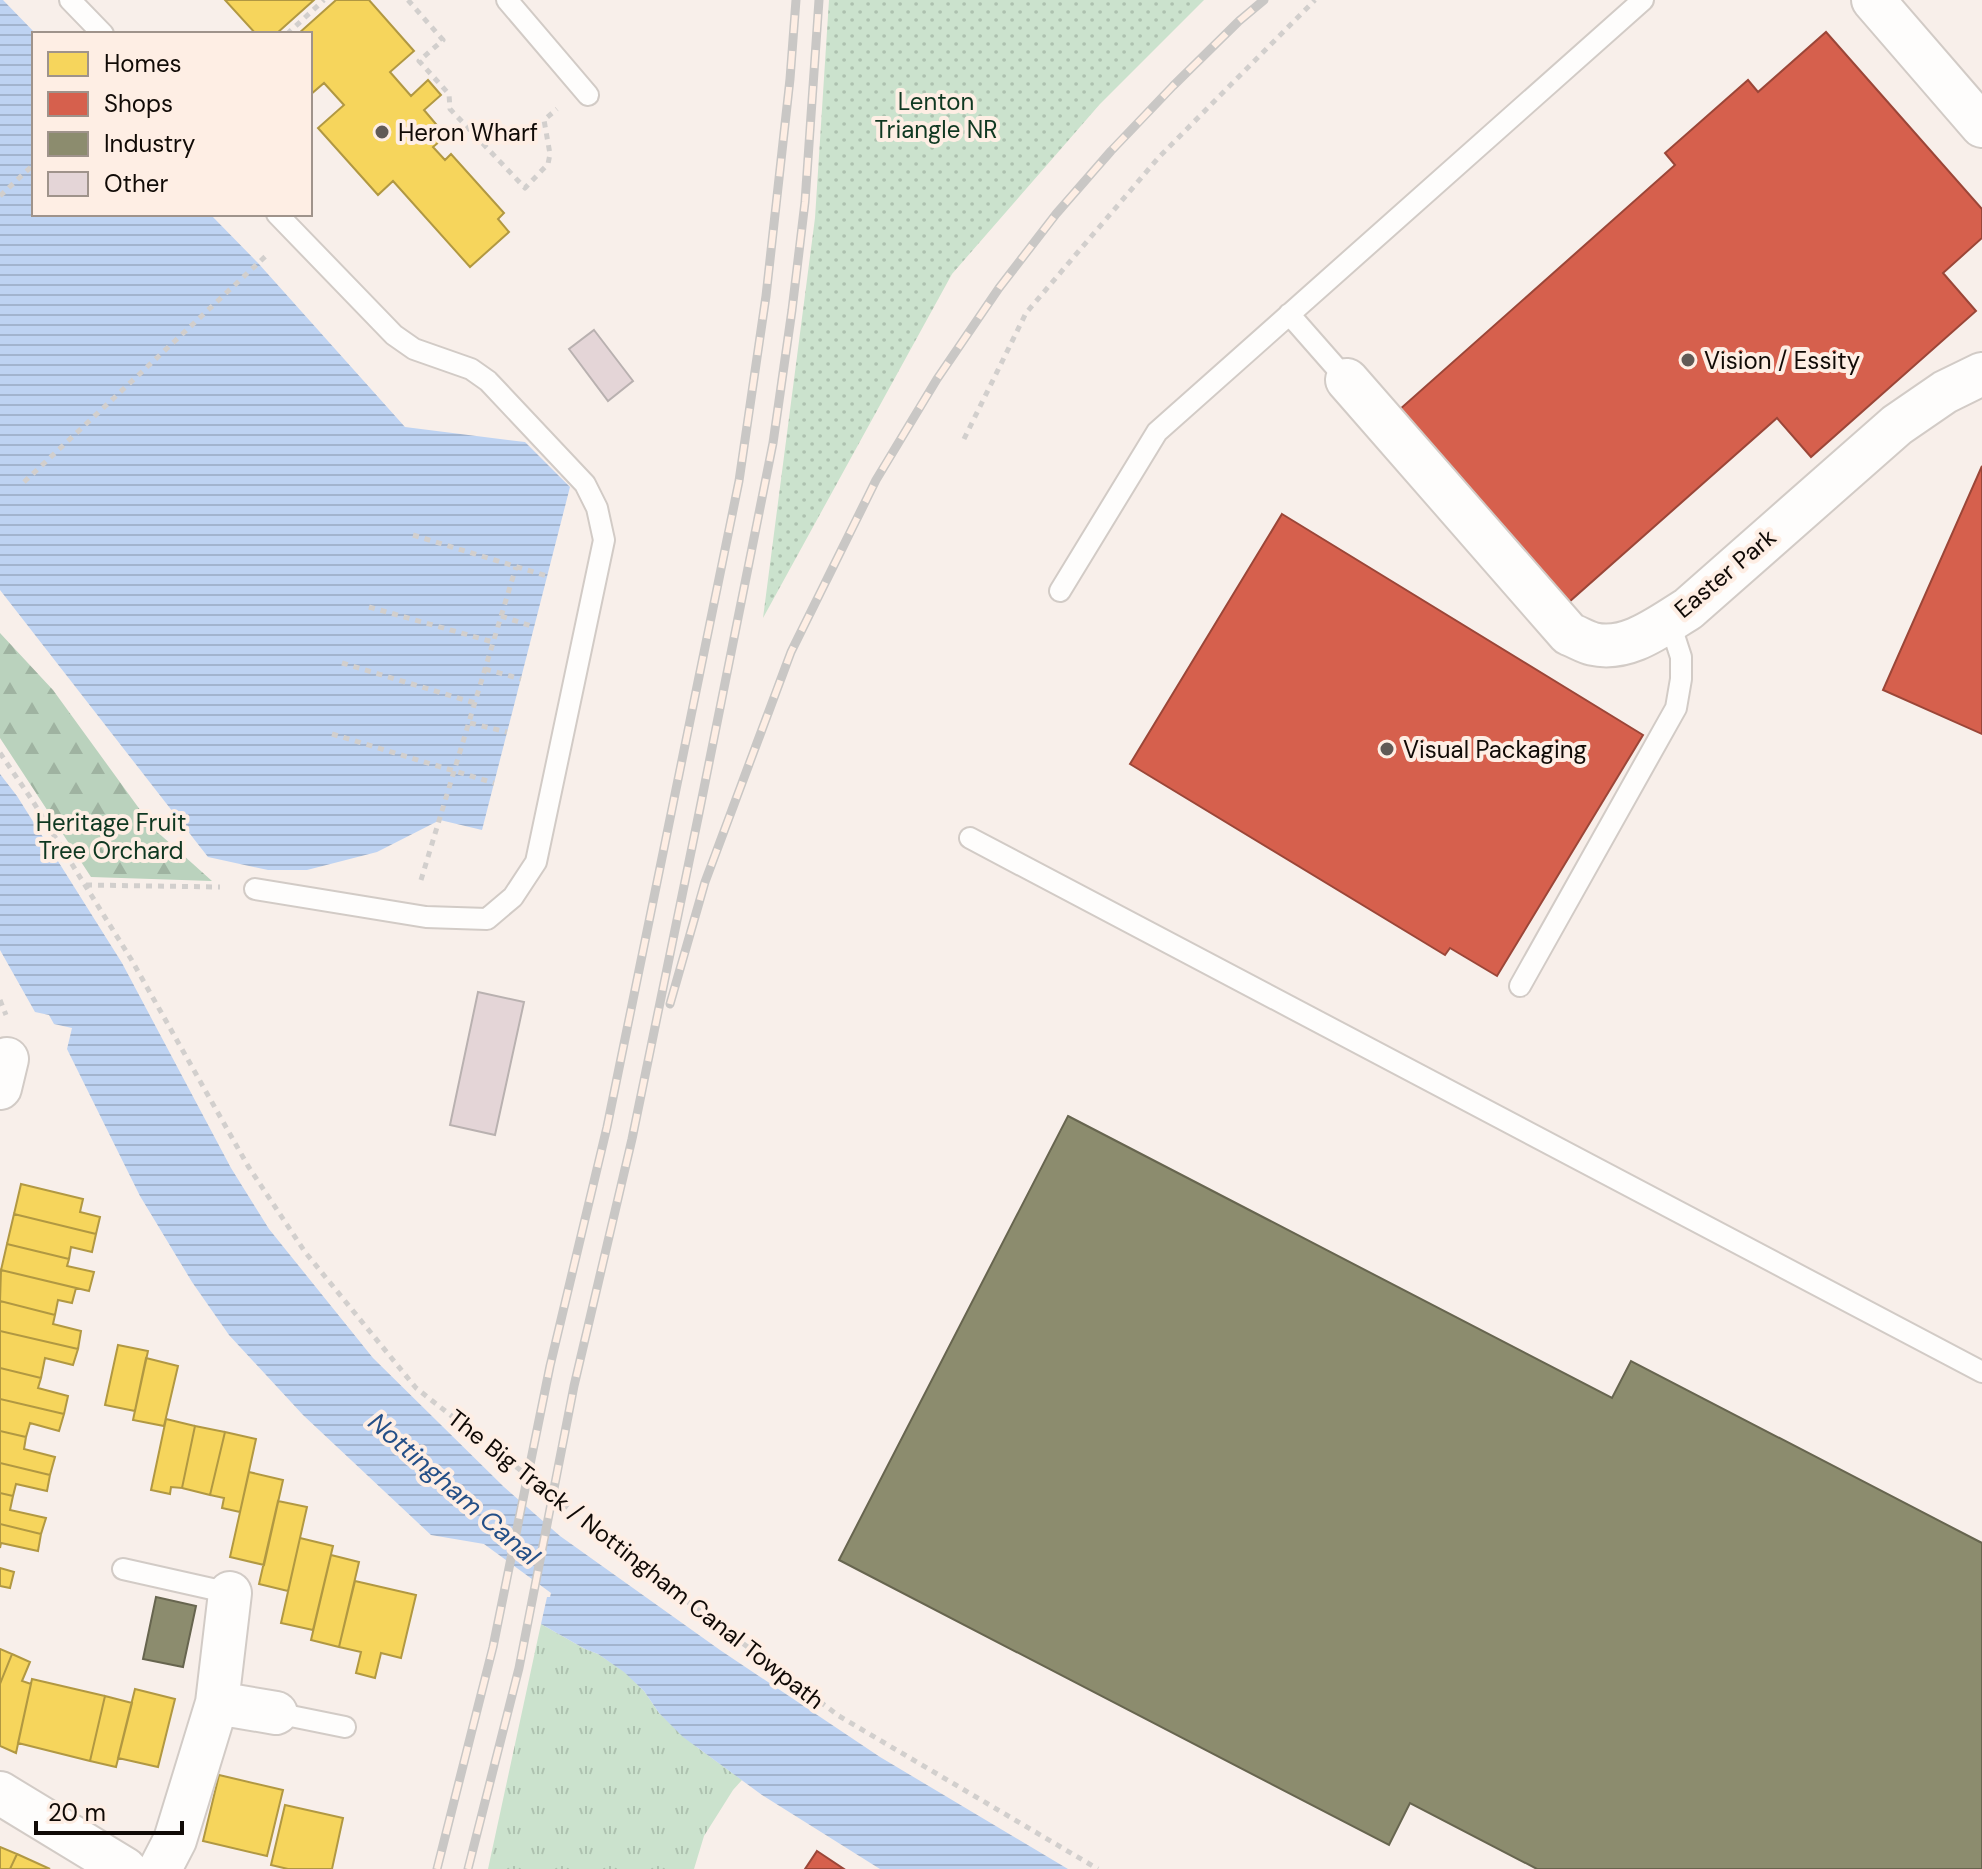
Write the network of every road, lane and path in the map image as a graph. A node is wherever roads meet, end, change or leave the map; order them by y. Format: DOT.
graph roads {
  1 [pos="70,0"];
  2 [pos="324,0"];
  3 [pos="408,0"];
  4 [pos="507,0"];
  5 [pos="1315,0"];
  6 [pos="1643,0"];
  7 [pos="1873,0"];
  8 [pos="101,32"];
  9 [pos="289,32"];
  10 [pos="585,91"];
  11 [pos="1982,126"];
  12 [pos="32,166"];
  13 [pos="0,196"];
  14 [pos="279,216"];
  15 [pos="258,263"];
  16 [pos="1289,314"];
  17 [pos="1982,374"];
  18 [pos="1347,380"];
  19 [pos="964,439"];
  20 [pos="24,482"];
  21 [pos="413,535"];
  22 [pos="516,567"];
  23 [pos="547,576"];
  24 [pos="1060,591"];
  25 [pos="369,607"];
  26 [pos="501,616"];
  27 [pos="1669,620"];
  28 [pos="534,627"];
  29 [pos="493,642"];
  30 [pos="342,663"];
  31 [pos="485,669"];
  32 [pos="521,679"];
  33 [pos="475,703"];
  34 [pos="470,723"];
  35 [pos="507,732"];
  36 [pos="332,734"];
  37 [pos="0,753"];
  38 [pos="455,772"];
  39 [pos="494,783"];
  40 [pos="970,838"];
  41 [pos="85,885"];
  42 [pos="231,887"];
  43 [pos="255,889"];
  44 [pos="409,915"];
  45 [pos="1520,986"];
  46 [pos="1982,1372"];
  47 [pos="123,1569"];
  48 [pos="230,1593"];
  49 [pos="217,1703"];
  50 [pos="276,1713"];
  51 [pos="345,1727"];
  52 [pos="0,1793"];
  53 [pos="125,1869"];
  54 [pos="160,1869"];
  55 [pos="1098,1869"];
  1 -- 8 [label="lane"];
  2 -- 9 [label="path"];
  3 -- 10 [label="path"];
  4 -- 10 [label="lane"];
  5 -- 19 [label="path"];
  6 -- 16 [label="lane"];
  7 -- 11 [label="street"];
  12 -- 13 [label="path"];
  14 -- 44 [label="lane"];
  15 -- 20 [label="path"];
  16 -- 18 [label="lane"];
  16 -- 24 [label="lane"];
  17 -- 27 [label="street, Easter Park"];
  18 -- 27 [label="street, Easter Park"];
  21 -- 22 [label="path"];
  22 -- 23 [label="path"];
  22 -- 26 [label="path"];
  25 -- 29 [label="path"];
  26 -- 28 [label="path"];
  26 -- 29 [label="path"];
  27 -- 45 [label="lane"];
  29 -- 31 [label="path"];
  30 -- 33 [label="path"];
  31 -- 32 [label="path"];
  31 -- 33 [label="path"];
  33 -- 34 [label="path"];
  34 -- 35 [label="path"];
  34 -- 38 [label="path"];
  36 -- 38 [label="path"];
  37 -- 41 [label="path, The Big Track / Nottingham Canal Towpath"];
  38 -- 39 [label="path"];
  38 -- 44 [label="path"];
  40 -- 46 [label="lane"];
  41 -- 42 [label="path"];
  41 -- 55 [label="path, The Big Track / Nottingham Canal Towpath"];
  43 -- 44 [label="lane"];
  47 -- 48 [label="lane"];
  48 -- 49 [label="street"];
  49 -- 50 [label="street"];
  49 -- 54 [label="street"];
  50 -- 51 [label="lane"];
  52 -- 53 [label="street"];
}
